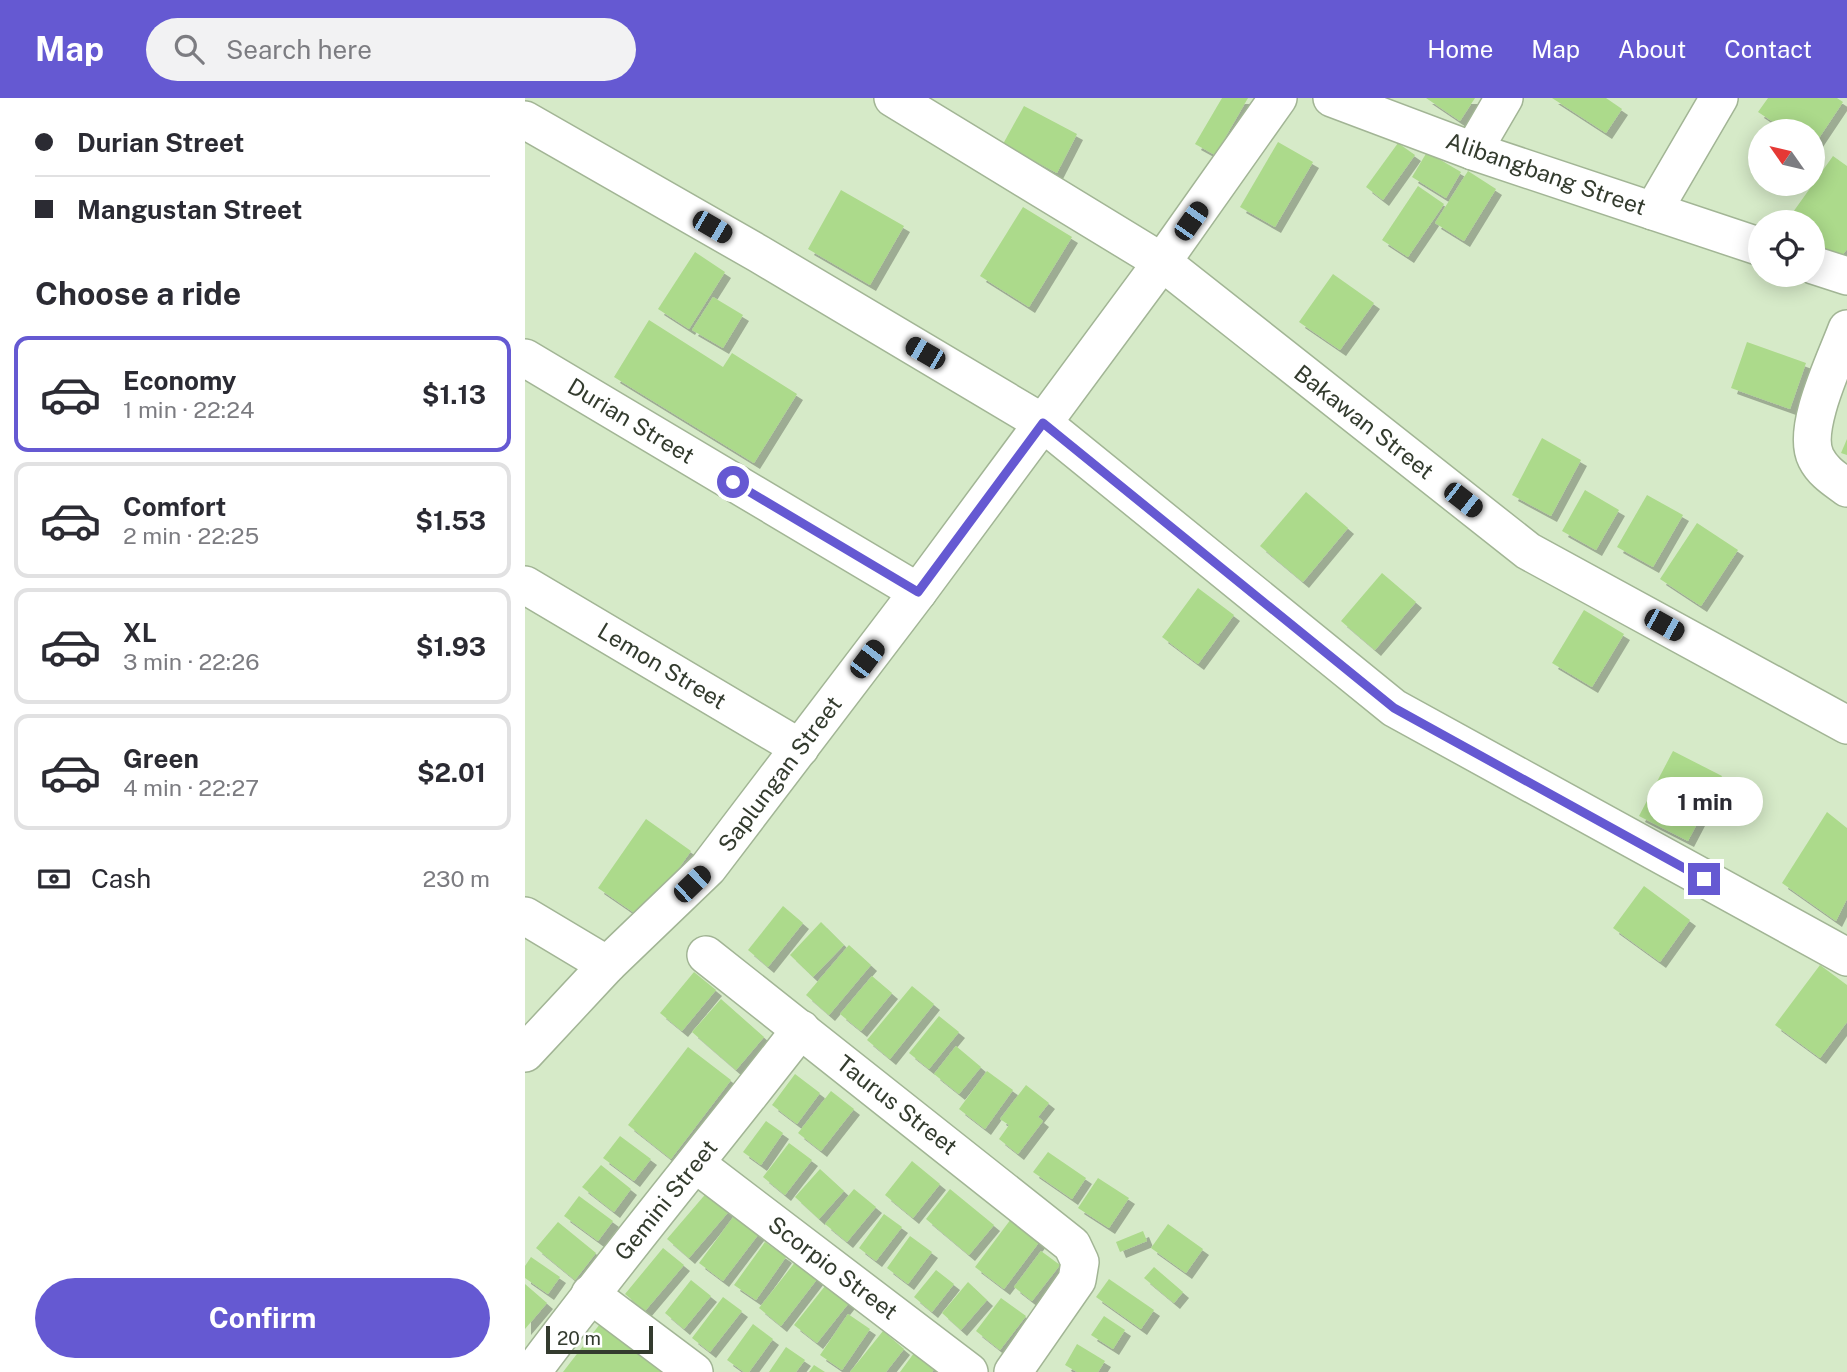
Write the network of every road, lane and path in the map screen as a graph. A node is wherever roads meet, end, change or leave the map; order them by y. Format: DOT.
graph roads {
  1 [pos="893,98"];
  2 [pos="1278,98"];
  3 [pos="1332,98"];
  4 [pos="1504,98"];
  5 [pos="1719,98"];
  6 [pos="525,120"];
  7 [pos="1473,151"];
  8 [pos="1653,211"];
  9 [pos="1748,243"];
  10 [pos="1162,262"];
  11 [pos="1825,269"];
  12 [pos="1847,276"];
  13 [pos="1847,329"];
  14 [pos="525,358"];
  15 [pos="1043,423"];
  16 [pos="1847,488"];
  17 [pos="525,585"];
  18 [pos="918,592"];
  19 [pos="1847,725"];
  20 [pos="800,748"];
  21 [pos="525,916"];
  22 [pos="706,955"];
  23 [pos="1847,957"];
  24 [pos="607,965"];
  25 [pos="801,1029"];
  26 [pos="525,1053"];
  27 [pos="696,1164"];
  28 [pos="590,1294"];
  29 [pos="532,1372"];
  30 [pos="694,1372"];
  31 [pos="969,1372"];
  32 [pos="1013,1372"];
  1 -- 10 [label="street, Bakawan Street"];
  2 -- 10 [label="street, Saplungan Street"];
  3 -- 7 [label="street, Alibangbang Street"];
  4 -- 7 [label="street"];
  5 -- 8 [label="street"];
  6 -- 15 [label="street"];
  7 -- 8 [label="street, Alibangbang Street"];
  8 -- 9 [label="street, Alibangbang Street"];
  10 -- 15 [label="street, Saplungan Street"];
  10 -- 19 [label="street, Bakawan Street"];
  11 -- 12 [label="street"];
  13 -- 16 [label="street"];
  14 -- 18 [label="street, Durian Street"];
  15 -- 18 [label="street, Saplungan Street"];
  15 -- 23 [label="street"];
  17 -- 20 [label="street, Lemon Street"];
  18 -- 20 [label="street, Saplungan Street"];
  20 -- 24 [label="street, Saplungan Street"];
  21 -- 24 [label="street"];
  22 -- 25 [label="street, Taurus Street"];
  24 -- 26 [label="street, Saplungan Street"];
  25 -- 27 [label="street, Gemini Street"];
  25 -- 32 [label="street, Taurus Street"];
  27 -- 28 [label="street, Gemini Street"];
  27 -- 31 [label="street, Scorpio Street"];
  28 -- 29 [label="street, Gemini Street"];
  28 -- 30 [label="street"];
}
